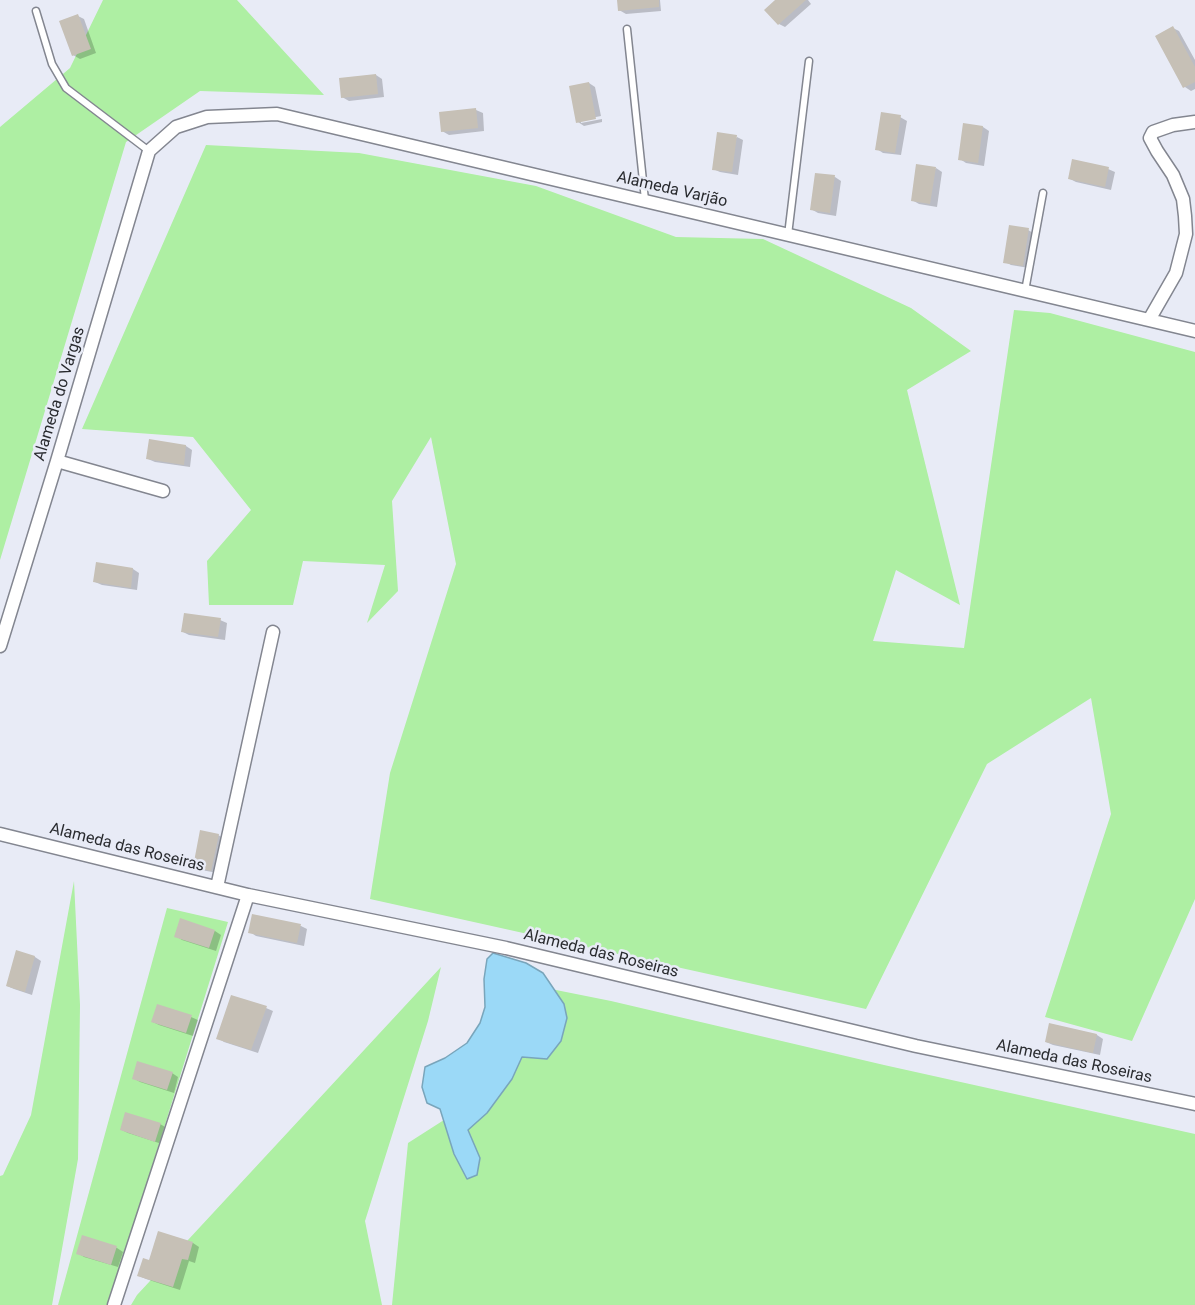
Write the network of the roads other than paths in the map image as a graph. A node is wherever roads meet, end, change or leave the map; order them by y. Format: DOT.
graph roads {
  1 [pos="36,11"];
  2 [pos="627,29"];
  3 [pos="809,61"];
  4 [pos="1195,122"];
  5 [pos="149,152"];
  6 [pos="1043,193"];
  7 [pos="645,201"];
  8 [pos="788,235"];
  9 [pos="1025,291"];
  10 [pos="1149,320"];
  11 [pos="1195,331"];
  12 [pos="57,461"];
  13 [pos="163,491"];
  14 [pos="273,632"];
  15 [pos="0,646"];
  16 [pos="0,834"];
  17 [pos="217,887"];
  18 [pos="248,895"];
  19 [pos="1195,1104"];
  20 [pos="114,1305"];
  1 -- 5 [label="lane"];
  2 -- 7 [label="lane"];
  3 -- 8 [label="lane"];
  4 -- 10 [label="street"];
  5 -- 7 [label="street, Alameda Varjão"];
  5 -- 12 [label="street, Alameda do Vargas"];
  6 -- 9 [label="lane"];
  7 -- 8 [label="street, Alameda Varjão"];
  8 -- 9 [label="street, Alameda Varjão"];
  9 -- 10 [label="street, Alameda Varjão"];
  10 -- 11 [label="street, Alameda Varjão"];
  12 -- 13 [label="street"];
  12 -- 15 [label="street, Alameda do Vargas"];
  14 -- 17 [label="street"];
  16 -- 17 [label="street, Alameda das Roseiras"];
  17 -- 18 [label="street, Alameda das Roseiras"];
  18 -- 19 [label="street, Alameda das Roseiras"];
  18 -- 20 [label="street"];
}
